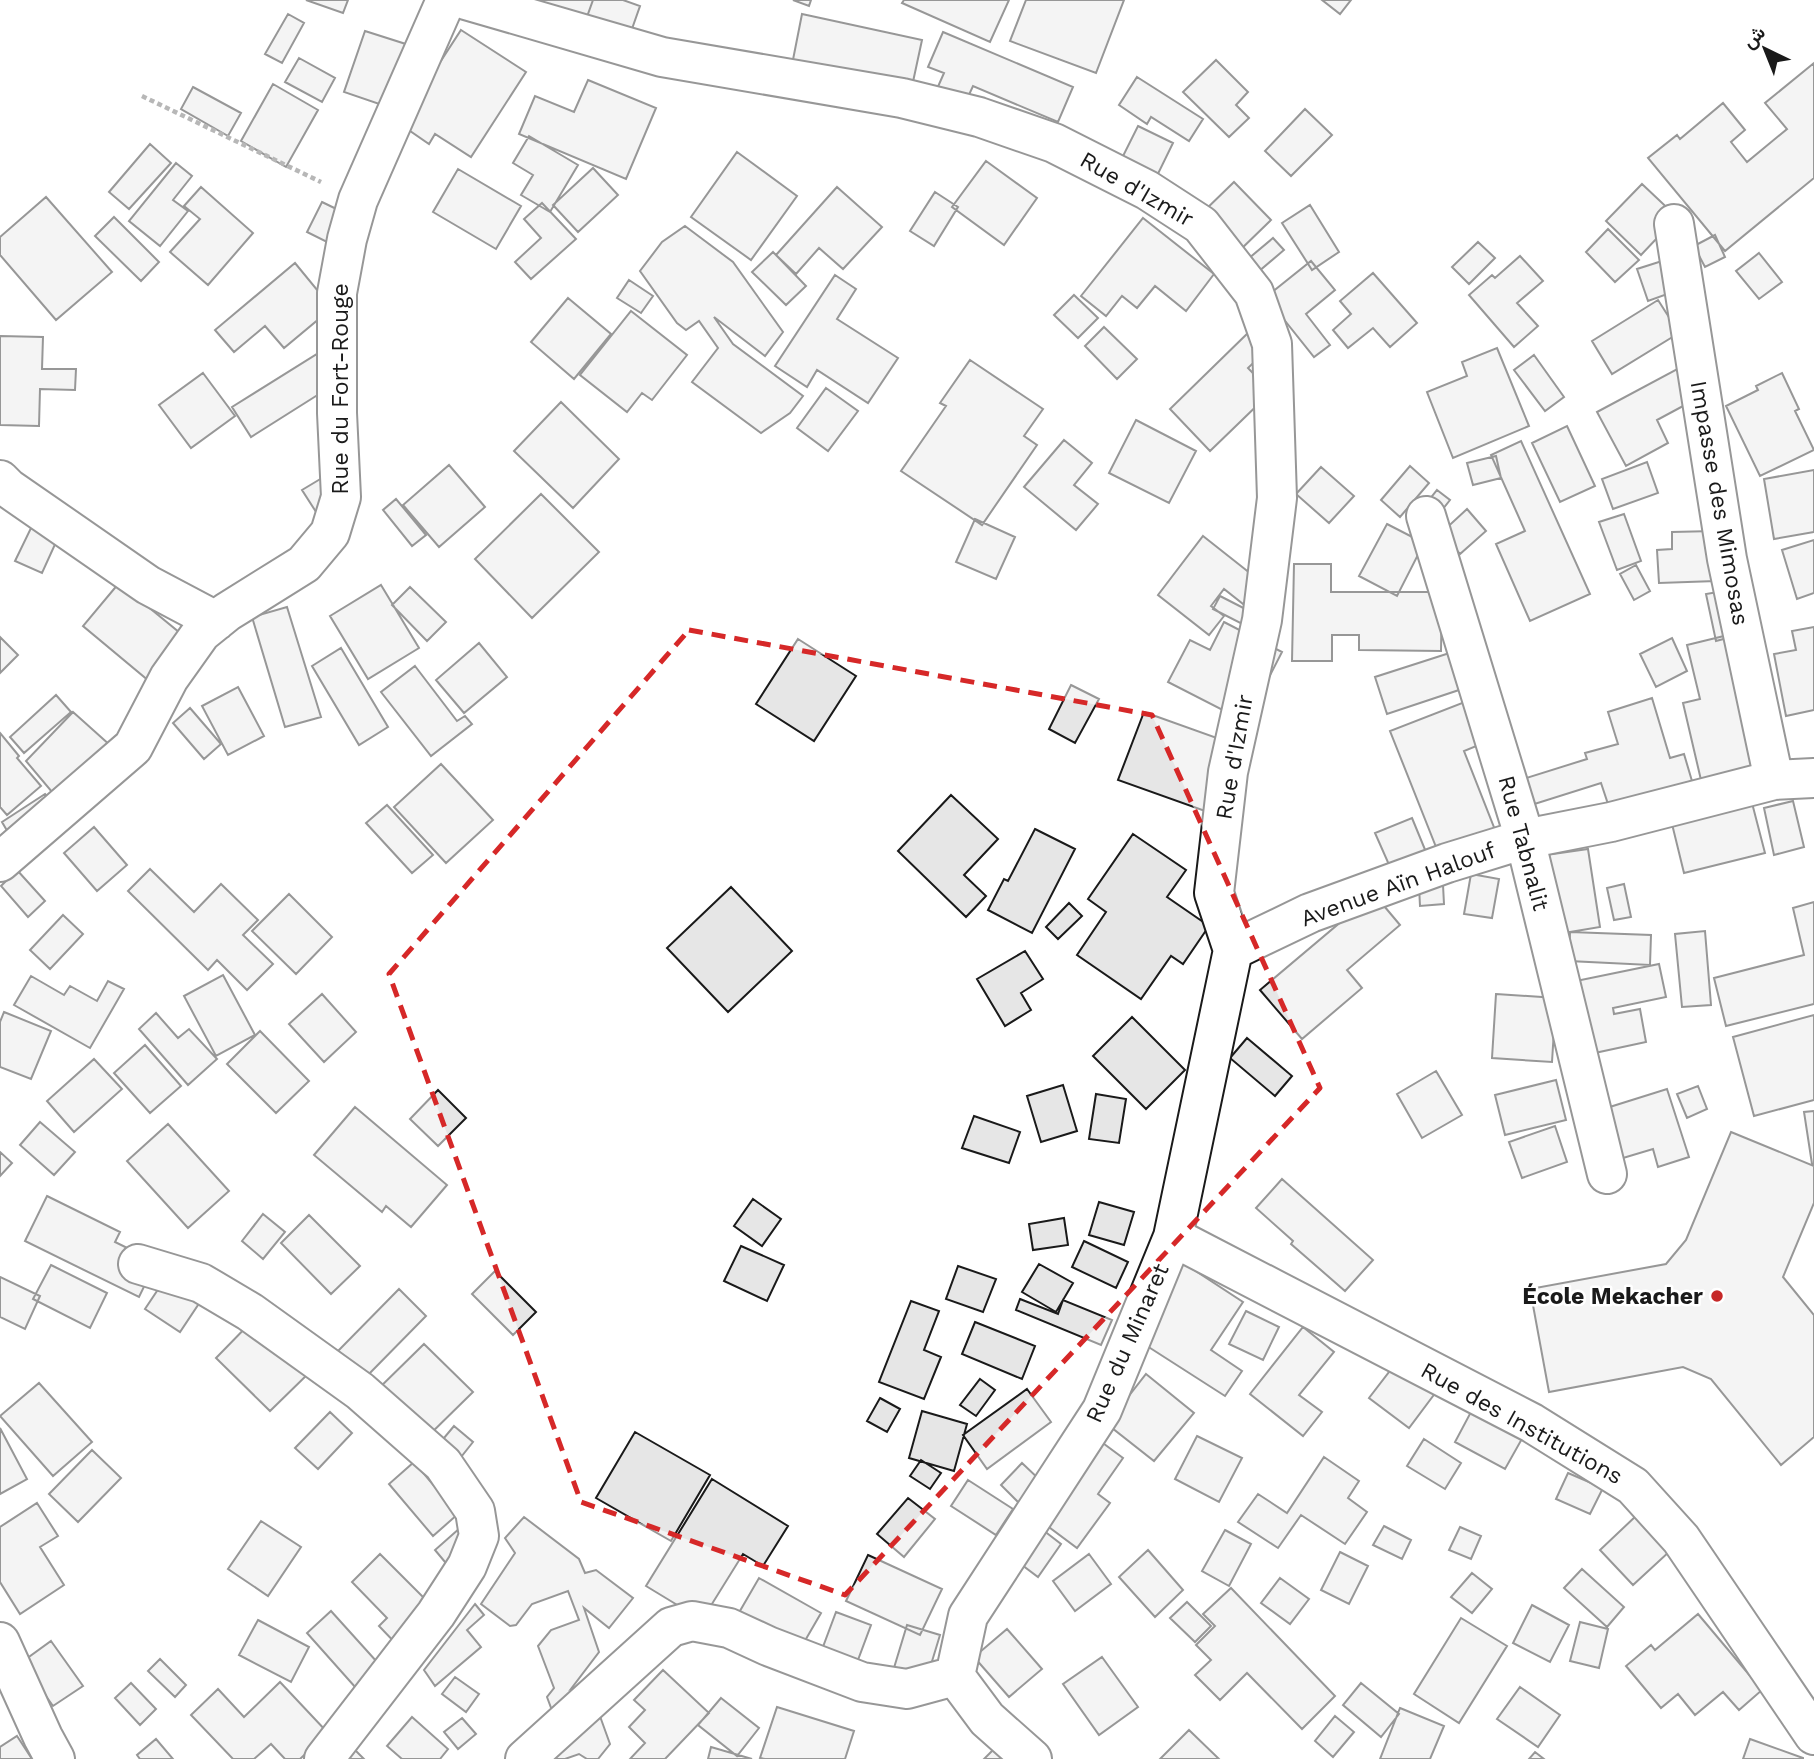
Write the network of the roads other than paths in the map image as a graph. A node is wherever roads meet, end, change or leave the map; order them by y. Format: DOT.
graph roads {
  1 [pos="446,0"];
  2 [pos="466,0"];
  3 [pos="1674,224"];
  4 [pos="0,480"];
  5 [pos="1426,516"];
  6 [pos="216,621"];
  7 [pos="1814,778"];
  8 [pos="1774,780"];
  9 [pos="1525,839"];
  10 [pos="0,862"];
  11 [pos="1233,950"];
  12 [pos="1607,1174"];
  13 [pos="1173,1237"];
  14 [pos="138,1264"];
  15 [pos="0,1642"];
  16 [pos="955,1676"];
  17 [pos="1814,1735"];
  18 [pos="55,1759"];
  19 [pos="324,1759"];
  20 [pos="525,1759"];
  21 [pos="1032,1759"];
  1 -- 6 [label="street, Rue du Fort-Rouge"];
  2 -- 11 [label="street, Rue d'Izmir"];
  3 -- 8 [label="street, Impasse des Mimosas"];
  4 -- 6 [label="street"];
  5 -- 9 [label="street, Rue Tabnalit"];
  6 -- 10 [label="street, Rue du Fort-Rouge"];
  7 -- 8 [label="street, Avenue Aïn Halouf"];
  8 -- 9 [label="street, Avenue Aïn Halouf"];
  9 -- 11 [label="street, Avenue Aïn Halouf"];
  9 -- 12 [label="street, Rue Tabnalit"];
  11 -- 13 [label="street, Rue du Minaret"];
  13 -- 16 [label="street, Rue du Minaret"];
  13 -- 17 [label="street, Rue des Institutions"];
  14 -- 19 [label="street"];
  15 -- 18 [label="street"];
  16 -- 20 [label="street"];
  16 -- 21 [label="street"];
}
